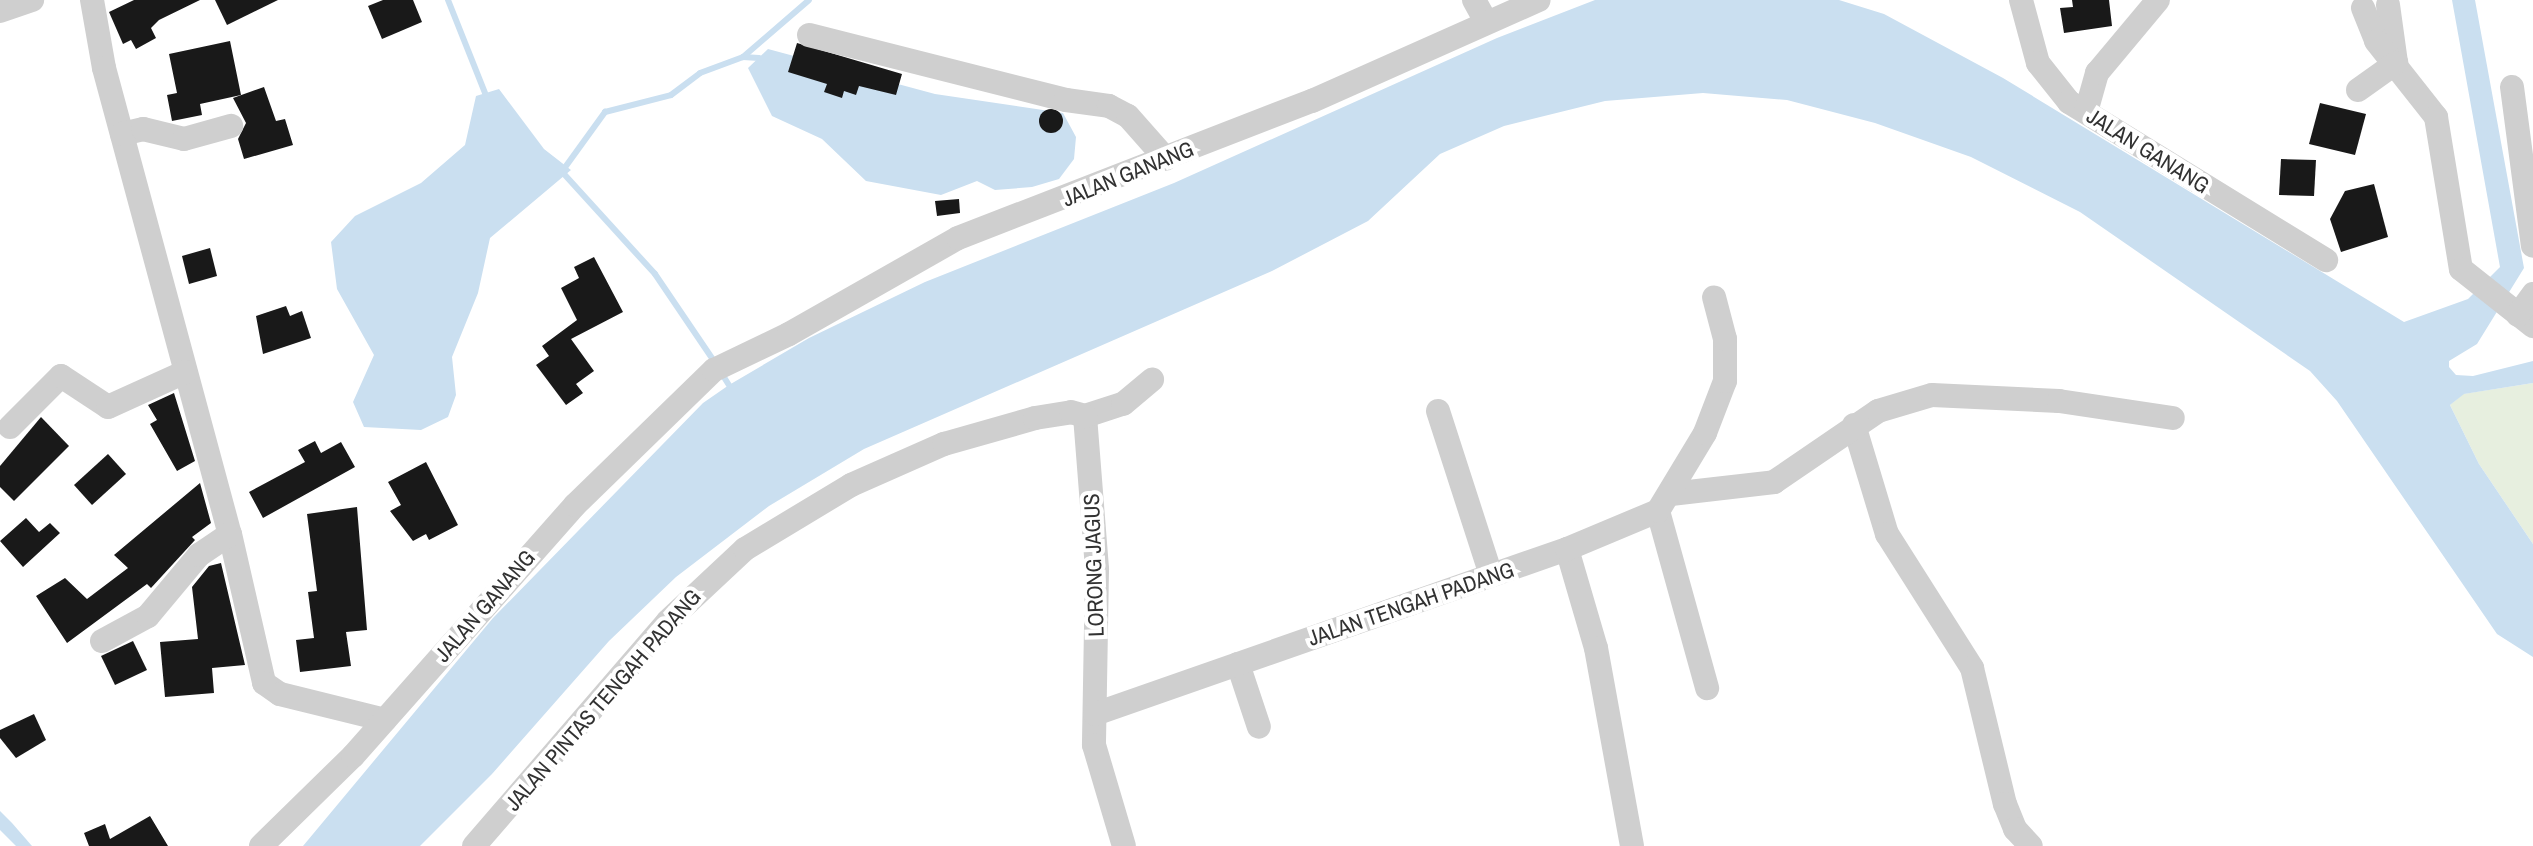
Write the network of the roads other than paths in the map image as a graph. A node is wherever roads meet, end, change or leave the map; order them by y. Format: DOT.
graph roads {
  1 [pos="32,0"];
  2 [pos="92,0"];
  3 [pos="1474,0"];
  4 [pos="1539,0"];
  5 [pos="2021,0"];
  6 [pos="2158,0"];
  7 [pos="2375,3"];
  8 [pos="0,11"];
  9 [pos="1486,22"];
  10 [pos="809,35"];
  11 [pos="2396,63"];
  12 [pos="2512,87"];
  13 [pos="2358,90"];
  14 [pos="2086,112"];
  15 [pos="231,126"];
  16 [pos="122,134"];
  17 [pos="1166,159"];
  18 [pos="2533,246"];
  19 [pos="2326,260"];
  20 [pos="2533,294"];
  21 [pos="1714,297"];
  22 [pos="2518,316"];
  23 [pos="185,372"];
  24 [pos="1152,380"];
  25 [pos="1438,411"];
  26 [pos="1085,416"];
  27 [pos="2173,418"];
  28 [pos="1854,425"];
  29 [pos="10,427"];
  30 [pos="1664,502"];
  31 [pos="230,534"];
  32 [pos="1567,549"];
  33 [pos="1491,575"];
  34 [pos="102,641"];
  35 [pos="1238,664"];
  36 [pos="1707,688"];
  37 [pos="1095,714"];
  38 [pos="385,720"];
  39 [pos="1259,727"];
  40 [pos="261,846"];
  41 [pos="474,846"];
  42 [pos="1124,846"];
  43 [pos="1632,846"];
  44 [pos="2031,846"];
  1 -- 8 [label="street"];
  2 -- 16 [label="street"];
  3 -- 9 [label="street"];
  4 -- 9 [label="street, JALAN GANANG"];
  5 -- 14 [label="street, JALAN GANANG"];
  6 -- 14 [label="street"];
  7 -- 11 [label="street"];
  9 -- 17 [label="street, JALAN GANANG"];
  10 -- 17 [label="street"];
  11 -- 13 [label="street"];
  11 -- 22 [label="street"];
  12 -- 18 [label="street"];
  14 -- 19 [label="street, JALAN GANANG"];
  15 -- 16 [label="street"];
  16 -- 23 [label="street"];
  17 -- 38 [label="street, JALAN GANANG"];
  20 -- 22 [label="street"];
  21 -- 30 [label="street"];
  23 -- 29 [label="street"];
  23 -- 31 [label="street"];
  24 -- 26 [label="street, JALAN PINTAS TENGAH PADANG"];
  25 -- 33 [label="street"];
  26 -- 37 [label="street, LORONG JAGUS"];
  26 -- 41 [label="street, JALAN PINTAS TENGAH PADANG"];
  27 -- 28 [label="street, JALAN TENGAH PADANG"];
  28 -- 30 [label="street, JALAN TENGAH PADANG"];
  28 -- 44 [label="street"];
  30 -- 32 [label="street, JALAN TENGAH PADANG"];
  30 -- 36 [label="street"];
  31 -- 34 [label="street"];
  31 -- 38 [label="street"];
  32 -- 33 [label="street, JALAN TENGAH PADANG"];
  32 -- 43 [label="street"];
  33 -- 35 [label="street, JALAN TENGAH PADANG"];
  35 -- 37 [label="street, JALAN TENGAH PADANG"];
  35 -- 39 [label="street"];
  37 -- 42 [label="street"];
  38 -- 40 [label="street, JALAN GANANG"];
}
